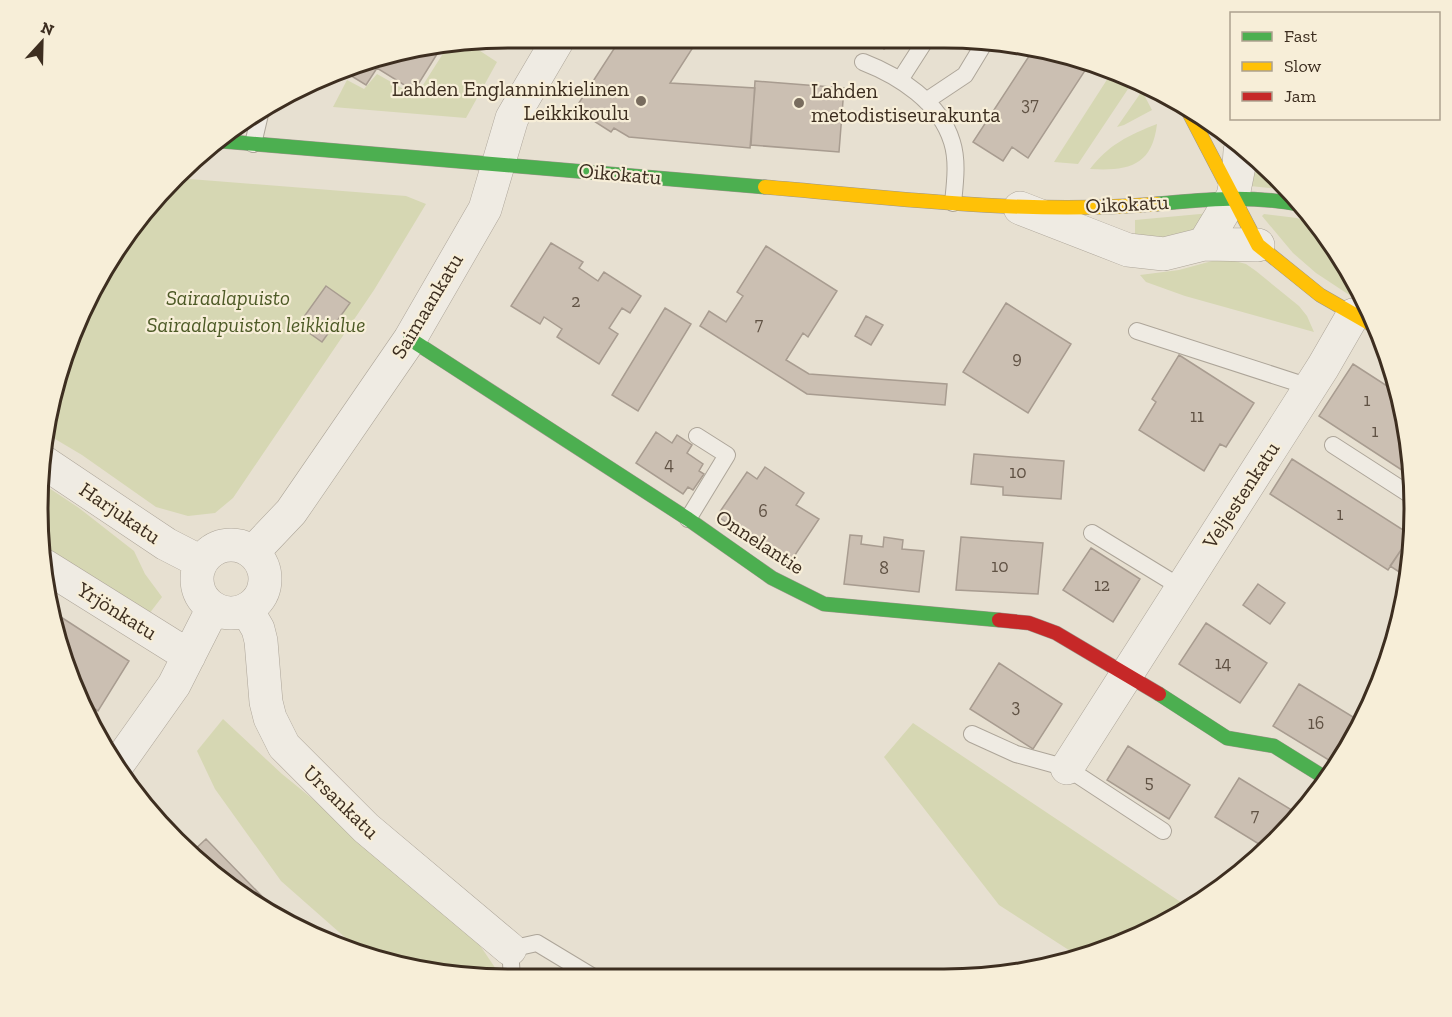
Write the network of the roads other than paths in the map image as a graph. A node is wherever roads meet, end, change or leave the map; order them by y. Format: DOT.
graph roads {
  1 [pos="553,48"];
  2 [pos="921,48"];
  3 [pos="980,50"];
  4 [pos="863,62"];
  5 [pos="900,80"];
  6 [pos="926,101"];
  7 [pos="258,123"];
  8 [pos="1195,123"];
  9 [pos="230,142"];
  10 [pos="253,144"];
  11 [pos="1240,156"];
  12 [pos="498,163"];
  13 [pos="1233,196"];
  14 [pos="1286,201"];
  15 [pos="953,203"];
  16 [pos="1020,208"];
  17 [pos="1204,244"];
  18 [pos="1258,245"];
  19 [pos="1364,320"];
  20 [pos="1365,321"];
  21 [pos="1137,332"];
  22 [pos="410,339"];
  23 [pos="1310,387"];
  24 [pos="697,436"];
  25 [pos="1334,445"];
  26 [pos="50,466"];
  27 [pos="1403,490"];
  28 [pos="688,519"];
  29 [pos="1092,533"];
  30 [pos="253,552"];
  31 [pos="201,562"];
  32 [pos="52,571"];
  33 [pos="1182,588"];
  34 [pos="213,608"];
  35 [pos="247,610"];
  36 [pos="189,656"];
  37 [pos="1127,674"];
  38 [pos="972,734"];
  39 [pos="122,758"];
  40 [pos="1067,768"];
  41 [pos="1319,774"];
  42 [pos="1163,831"];
  43 [pos="511,964"];
  44 [pos="580,969"];
  1 -- 12 [label="street, Saimaankatu"];
  2 -- 5 [label="lane"];
  3 -- 6 [label="lane"];
  4 -- 5 [label="lane"];
  5 -- 6 [label="lane"];
  6 -- 15 [label="lane"];
  7 -- 10 [label="lane"];
  8 -- 13 [label="street"];
  9 -- 10 [label="street, Oikokatu"];
  10 -- 12 [label="street, Oikokatu"];
  11 -- 13 [label="street"];
  12 -- 15 [label="street, Oikokatu"];
  12 -- 22 [label="street, Saimaankatu"];
  13 -- 14 [label="street, Oikokatu"];
  13 -- 16 [label="street, Oikokatu"];
  13 -- 17 [label="street"];
  13 -- 18 [label="street"];
  15 -- 16 [label="street, Oikokatu"];
  16 -- 17 [label="street, Oikokatu"];
  17 -- 18 [label="street, Oikokatu"];
  18 -- 19 [label="street"];
  20 -- 23 [label="street, Veljestenkatu"];
  21 -- 23 [label="lane"];
  22 -- 28 [label="street, Onnelantie"];
  22 -- 30 [label="street, Saimaankatu"];
  23 -- 33 [label="street, Veljestenkatu"];
  24 -- 28 [label="lane"];
  25 -- 27 [label="lane"];
  26 -- 31 [label="street, Harjukatu"];
  28 -- 37 [label="street, Onnelantie"];
  29 -- 33 [label="lane"];
  30 -- 31 [label="street"];
  30 -- 35 [label="street"];
  31 -- 34 [label="street"];
  32 -- 36 [label="street, Yrjönkatu"];
  33 -- 37 [label="street, Veljestenkatu"];
  34 -- 35 [label="street"];
  34 -- 36 [label="street"];
  35 -- 43 [label="street, Ursankatu"];
  36 -- 39 [label="street"];
  37 -- 40 [label="street, Veljestenkatu"];
  37 -- 41 [label="street, Onnelantie"];
  38 -- 40 [label="lane"];
  40 -- 42 [label="lane"];
  43 -- 44 [label="lane"];
}
